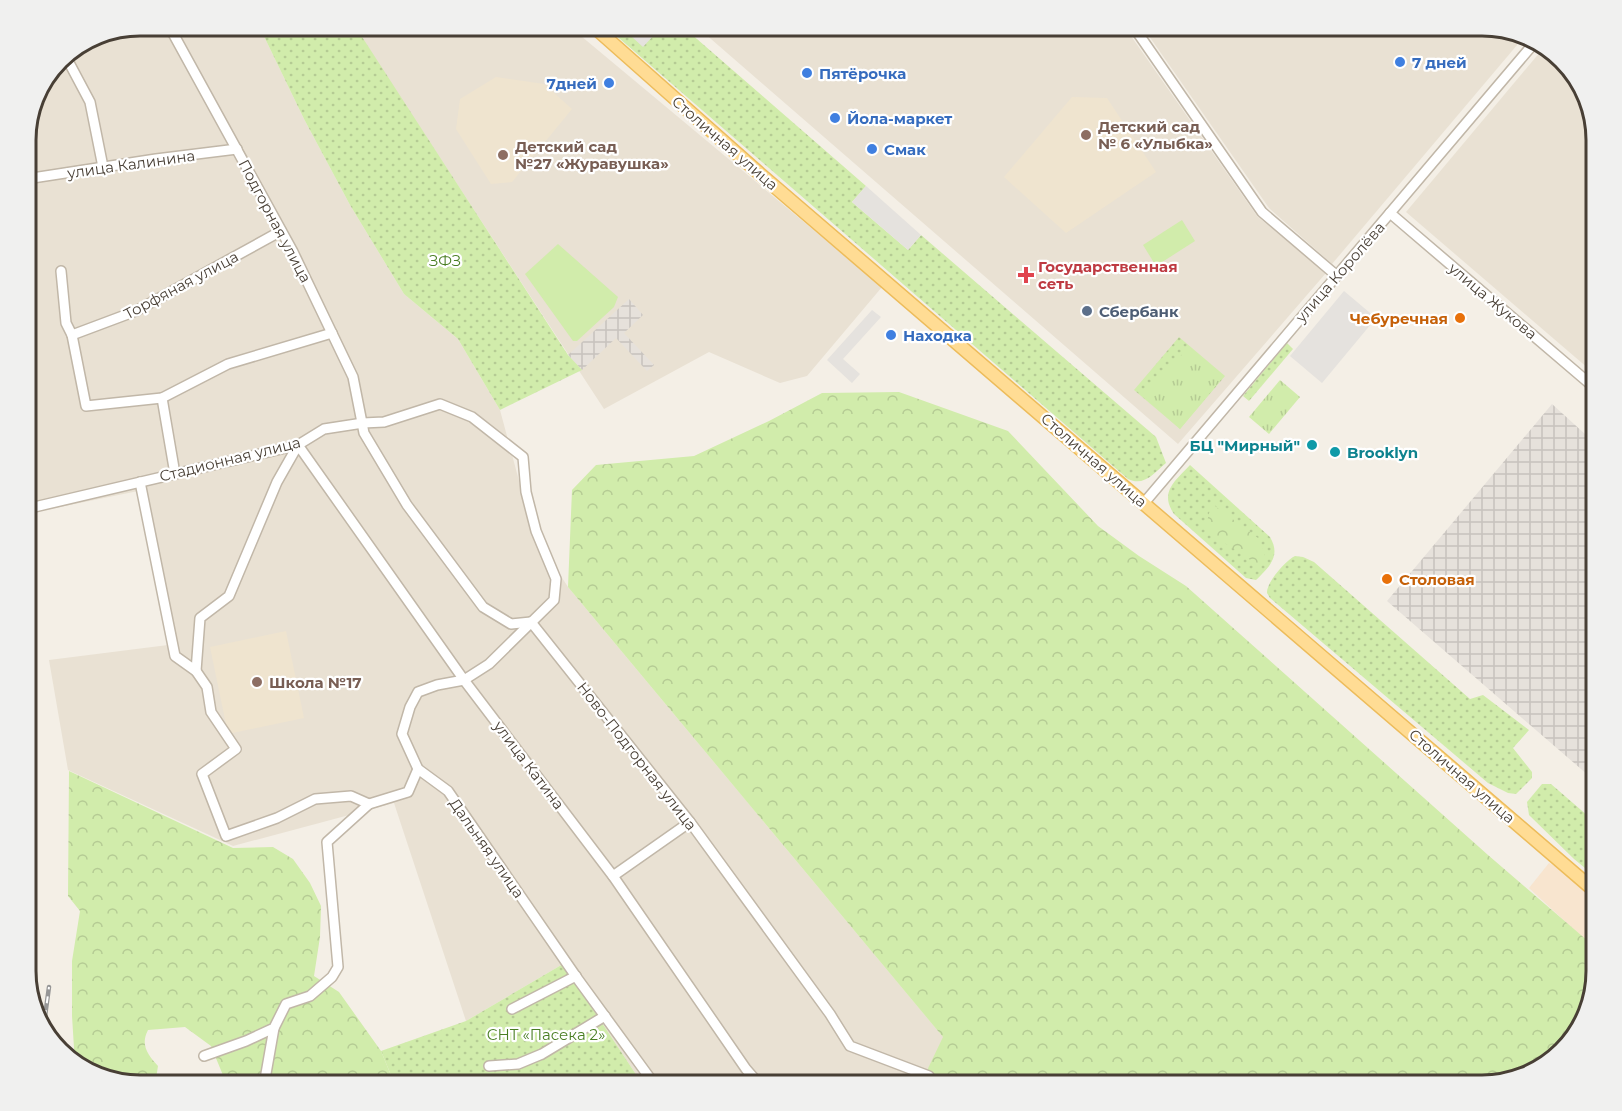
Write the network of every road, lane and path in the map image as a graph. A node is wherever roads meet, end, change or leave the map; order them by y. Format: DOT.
graph roads {
  1 [pos="175,36"];
  2 [pos="604,36"];
  3 [pos="1140,36"];
  4 [pos="1530,48"];
  5 [pos="70,64"];
  6 [pos="237,149"];
  7 [pos="103,167"];
  8 [pos="36,177"];
  9 [pos="1390,213"];
  10 [pos="281,231"];
  11 [pos="60,271"];
  12 [pos="1336,276"];
  13 [pos="332,333"];
  14 [pos="72,335"];
  15 [pos="1586,380"];
  16 [pos="162,398"];
  17 [pos="363,423"];
  18 [pos="298,445"];
  19 [pos="523,456"];
  20 [pos="176,474"];
  21 [pos="140,482"];
  22 [pos="1144,503"];
  23 [pos="36,507"];
  24 [pos="531,622"];
  25 [pos="196,671"];
  26 [pos="464,680"];
  27 [pos="418,769"];
  28 [pos="369,804"];
  29 [pos="690,822"];
  30 [pos="613,876"];
  31 [pos="1586,883"];
  32 [pos="576,976"];
  33 [pos="512,1009"];
  34 [pos="605,1016"];
  35 [pos="274,1028"];
  36 [pos="204,1056"];
  37 [pos="489,1066"];
  38 [pos="266,1075"];
  39 [pos="644,1075"];
  40 [pos="751,1075"];
  41 [pos="926,1075"];
  1 -- 6 [label="street, Подгорная улица"];
  2 -- 22 [label="main road, Столичная улица"];
  3 -- 12 [label="street"];
  4 -- 9 [label="street, улица Королёва"];
  5 -- 7 [label="street"];
  6 -- 7 [label="street, улица Калинина"];
  6 -- 10 [label="street, Подгорная улица"];
  7 -- 8 [label="street, улица Калинина"];
  9 -- 12 [label="street, улица Королёва"];
  9 -- 15 [label="street, улица Жукова"];
  10 -- 13 [label="street, Подгорная улица"];
  10 -- 14 [label="street, Торфяная улица"];
  11 -- 14 [label="street"];
  12 -- 22 [label="street, улица Королёва"];
  13 -- 16 [label="street"];
  13 -- 17 [label="street, Подгорная улица"];
  14 -- 16 [label="street"];
  16 -- 20 [label="street"];
  17 -- 18 [label="street, Стадионная улица"];
  17 -- 19 [label="street, Стадионная улица"];
  17 -- 24 [label="street"];
  18 -- 20 [label="street, Стадионная улица"];
  18 -- 25 [label="street"];
  18 -- 26 [label="street, улица Катина"];
  19 -- 24 [label="street, Дальняя улица"];
  20 -- 21 [label="street, Стадионная улица"];
  21 -- 23 [label="street, Стадионная улица"];
  21 -- 25 [label="street"];
  22 -- 31 [label="main road, Столичная улица"];
  24 -- 26 [label="street, Дальняя улица"];
  24 -- 29 [label="street, Ново-Подгорная улица"];
  25 -- 28 [label="street"];
  26 -- 27 [label="street, Дальняя улица"];
  26 -- 30 [label="street, улица Катина"];
  27 -- 28 [label="street"];
  27 -- 32 [label="street, Дальняя улица"];
  28 -- 35 [label="street"];
  29 -- 30 [label="street"];
  29 -- 41 [label="street, Ново-Подгорная улица"];
  30 -- 40 [label="street, улица Катина"];
  32 -- 33 [label="street"];
  32 -- 34 [label="street, Дальняя улица"];
  34 -- 37 [label="street"];
  34 -- 39 [label="street, Дальняя улица"];
  35 -- 36 [label="street"];
  35 -- 38 [label="street"];
}
